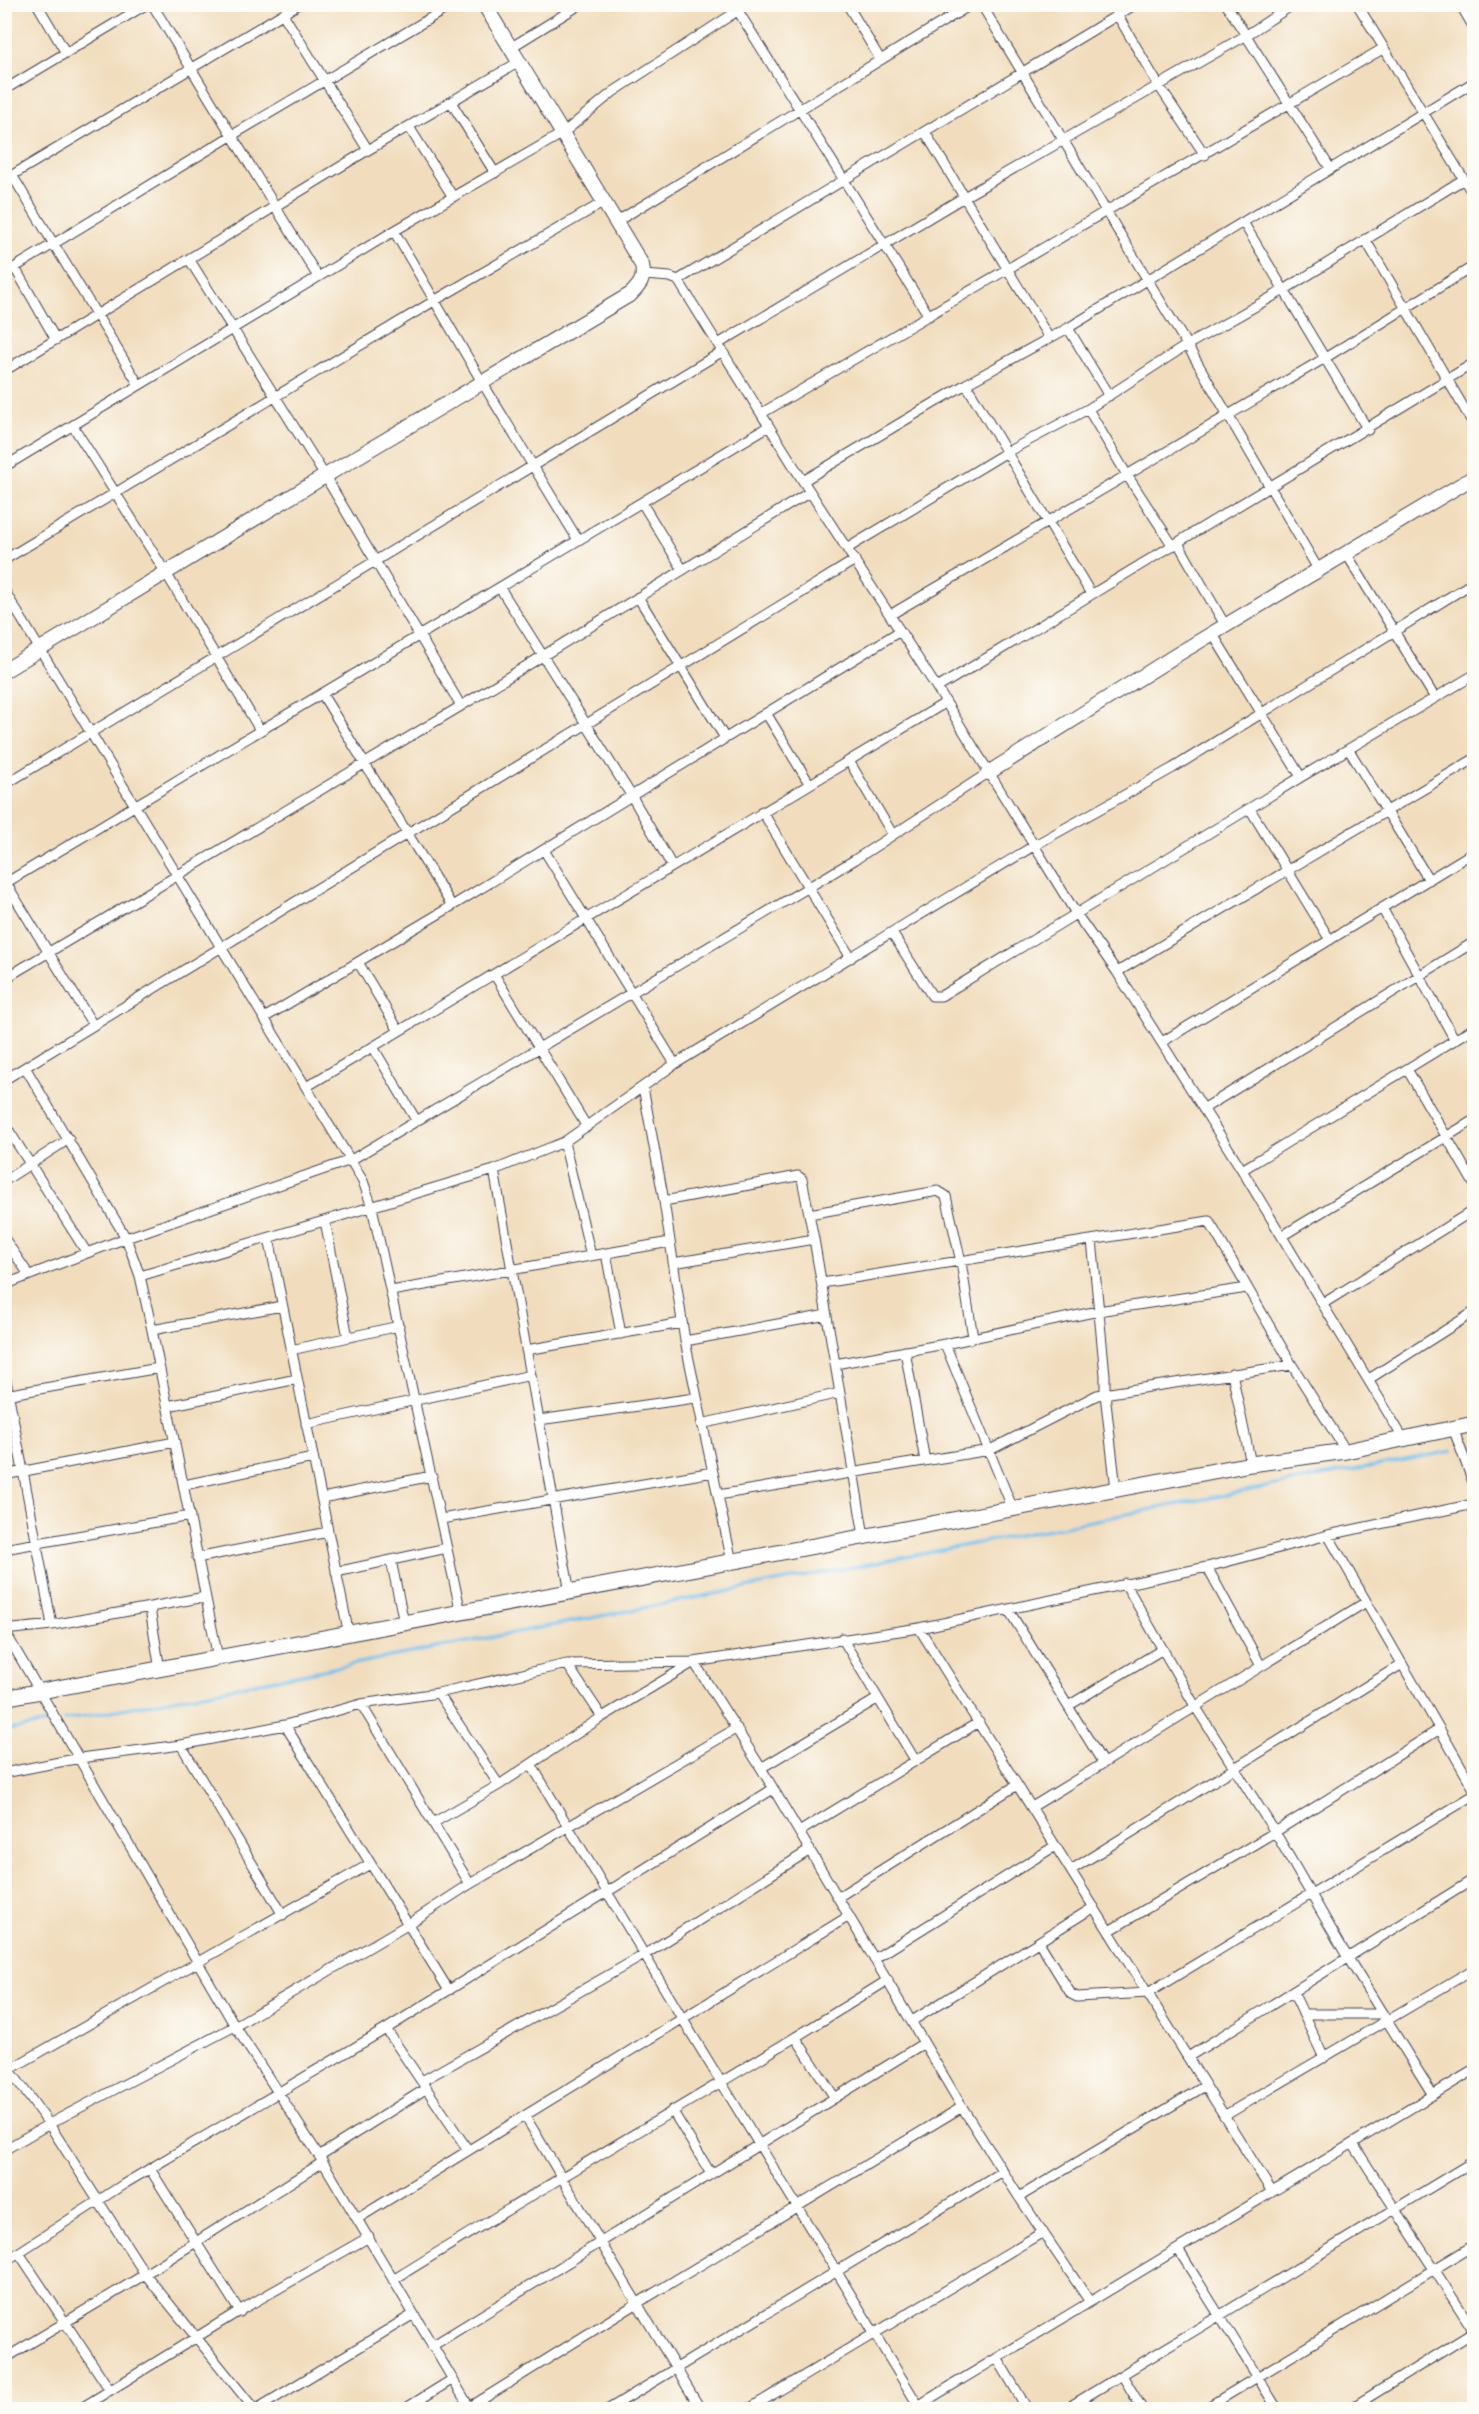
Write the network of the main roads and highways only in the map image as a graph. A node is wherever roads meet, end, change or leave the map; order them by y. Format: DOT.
graph roads {
  1 [pos="1474,1424"];
  2 [pos="4,1698"];
  1 -- 2 [label="main road"];
}
